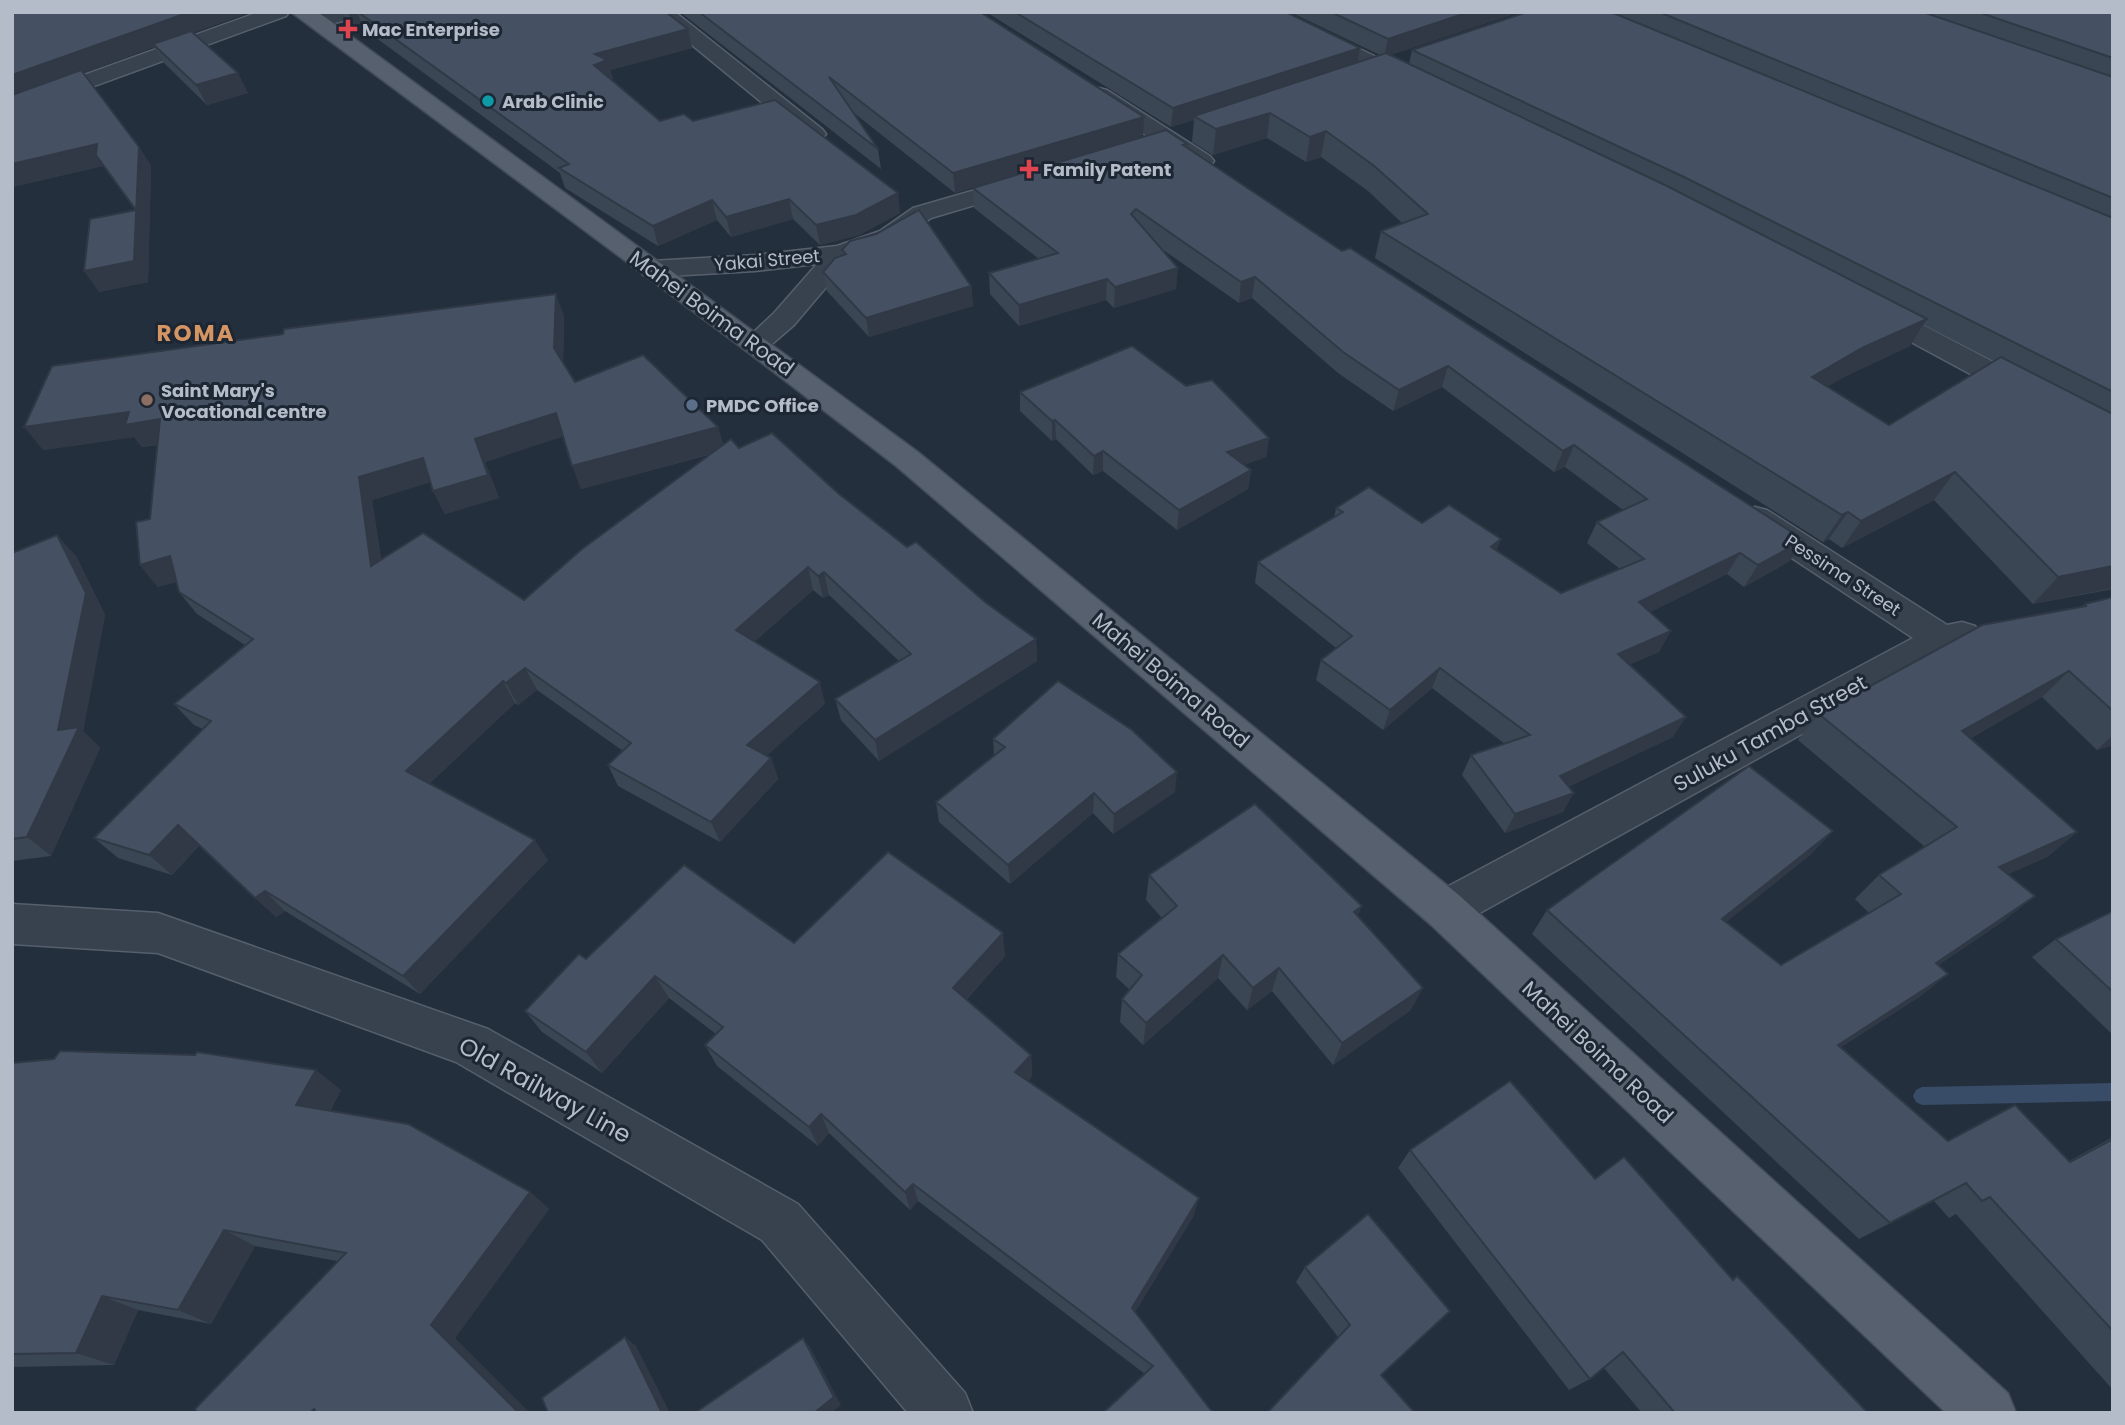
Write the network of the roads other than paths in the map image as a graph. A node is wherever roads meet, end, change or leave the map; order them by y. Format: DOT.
graph roads {
  1 [pos="279,12"];
  2 [pos="356,12"];
  3 [pos="662,12"];
  4 [pos="1267,12"];
  5 [pos="309,17"];
  6 [pos="1407,59"];
  7 [pos="1381,68"];
  8 [pos="1356,76"];
  9 [pos="1078,82"];
  10 [pos="1430,92"];
  11 [pos="12,109"];
  12 [pos="827,143"];
  13 [pos="1052,174"];
  14 [pos="1227,177"];
  15 [pos="901,198"];
  16 [pos="924,215"];
  17 [pos="841,253"];
  18 [pos="652,269"];
  19 [pos="1850,298"];
  20 [pos="755,344"];
  21 [pos="2113,438"];
  22 [pos="1731,503"];
  23 [pos="1995,628"];
  24 [pos="1942,639"];
  25 [pos="1445,910"];
  26 [pos="12,924"];
  27 [pos="945,1413"];
  28 [pos="1988,1413"];
  1 -- 11 [label="street"];
  2 -- 5 [label="street"];
  3 -- 12 [label="street"];
  4 -- 7 [label="street"];
  5 -- 18 [label="main road, Mahei Boima Road"];
  6 -- 7 [label="street"];
  7 -- 8 [label="street"];
  7 -- 10 [label="street"];
  9 -- 14 [label="street"];
  13 -- 16 [label="street, Yakai Street"];
  15 -- 16 [label="street"];
  16 -- 17 [label="street, Yakai Street"];
  17 -- 18 [label="street, Yakai Street"];
  17 -- 20 [label="street, Yakai Street"];
  18 -- 20 [label="main road, Mahei Boima Road"];
  19 -- 21 [label="street"];
  20 -- 25 [label="main road, Mahei Boima Road"];
  22 -- 24 [label="street, Pessima Street"];
  23 -- 24 [label="street, Suluku Tamba Street"];
  24 -- 25 [label="street, Suluku Tamba Street"];
  25 -- 28 [label="main road, Mahei Boima Road"];
  26 -- 27 [label="street, Old Railway Line"];
}
